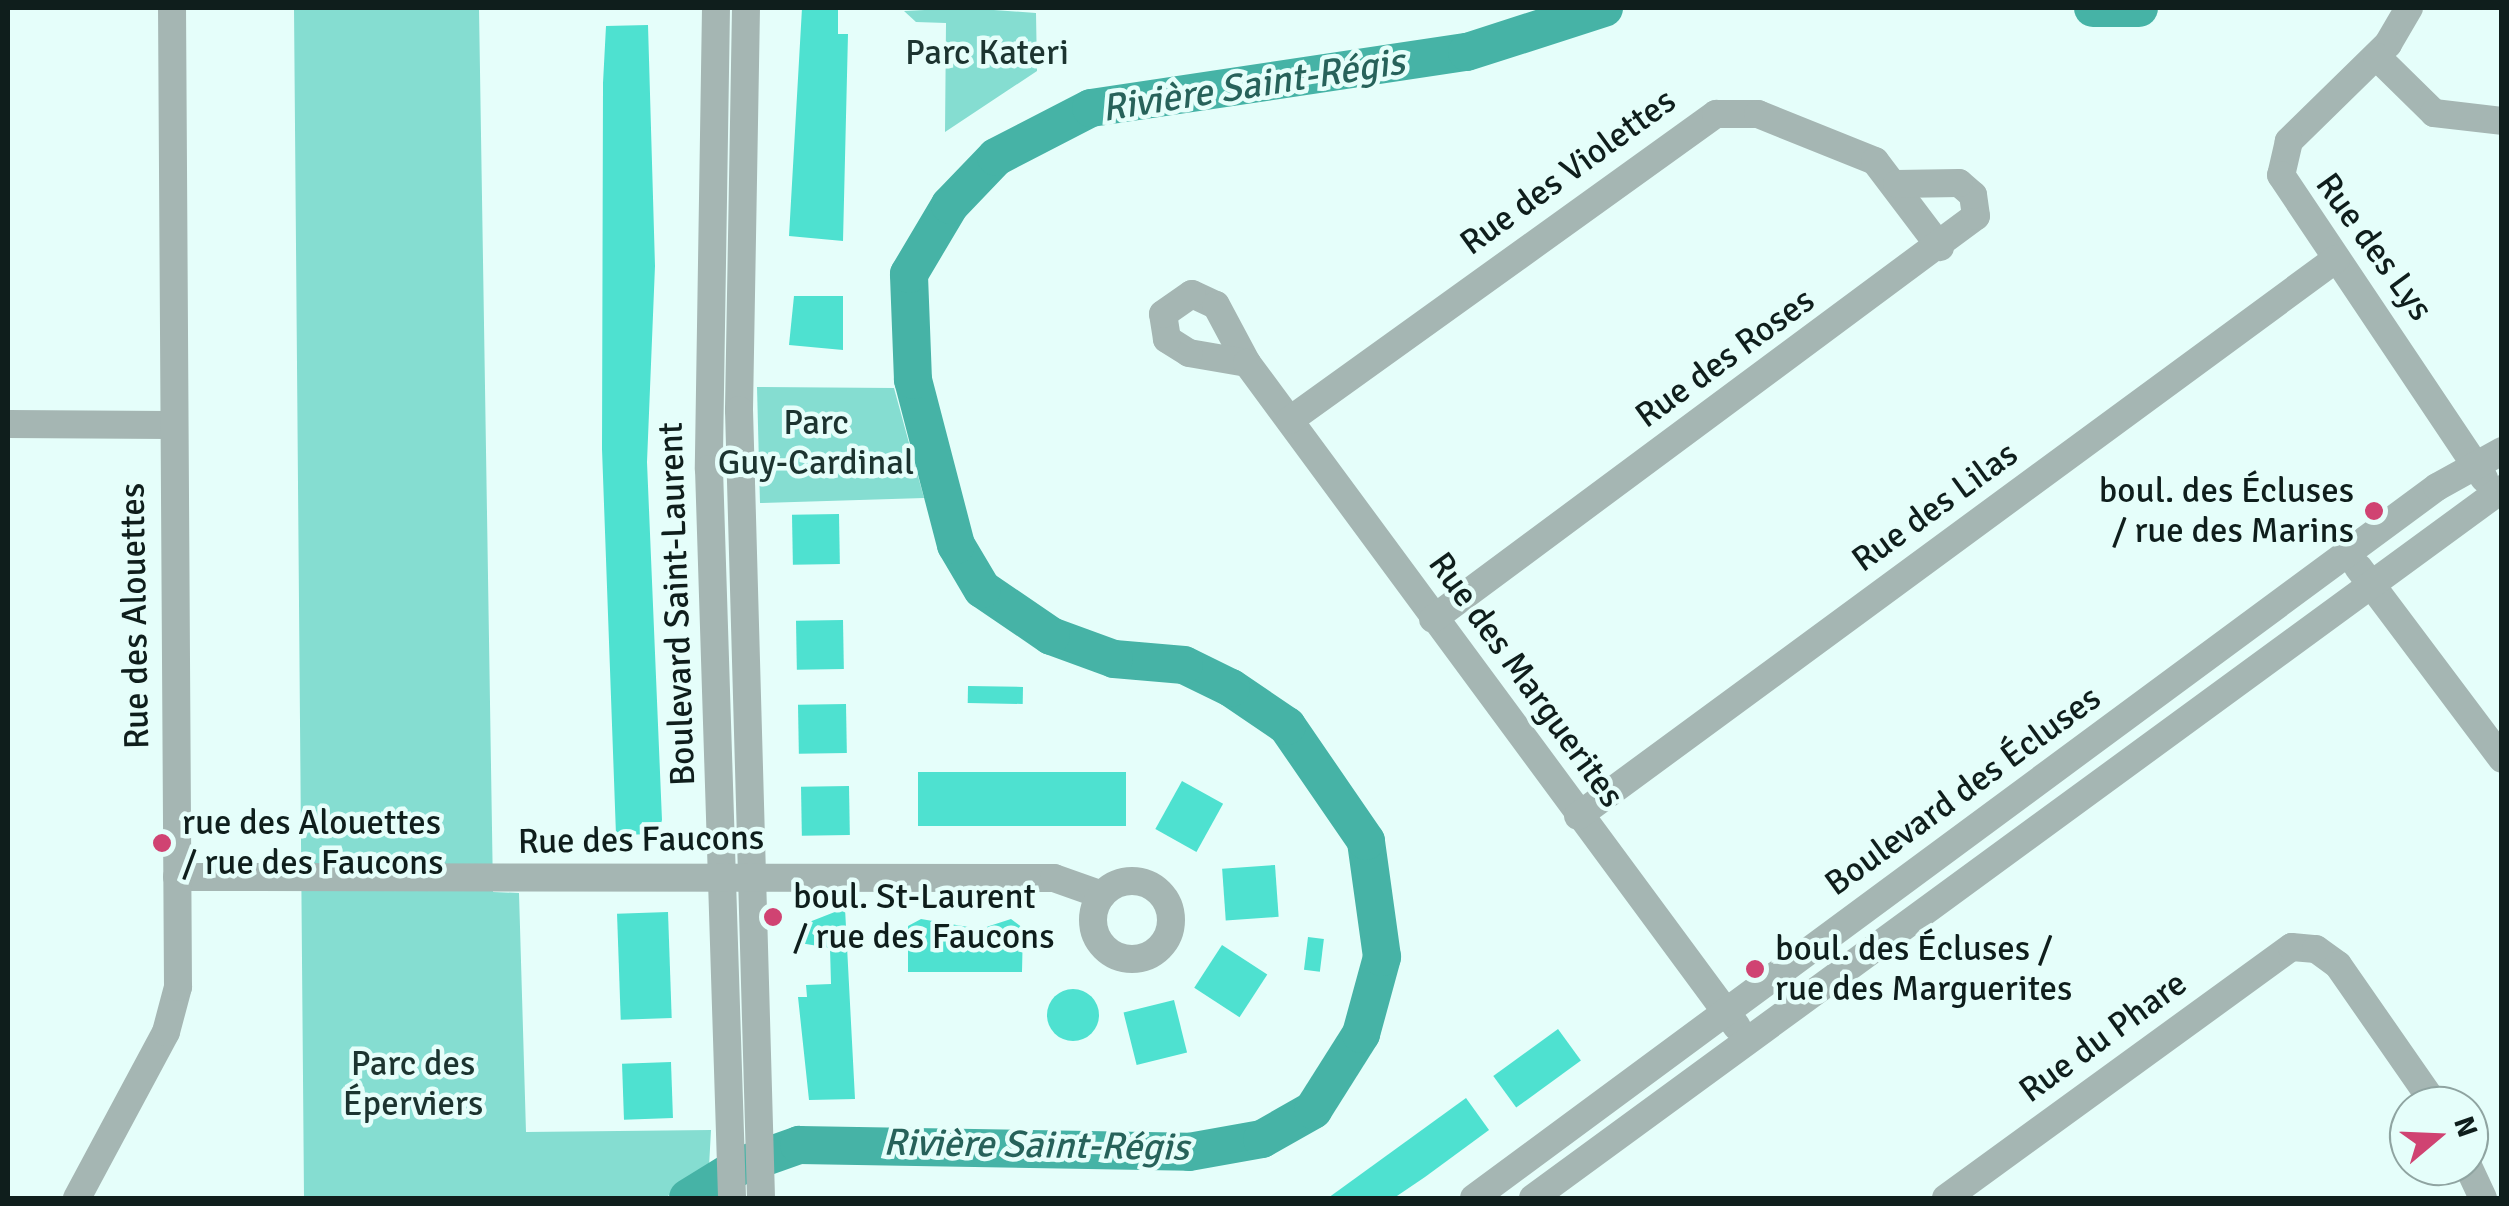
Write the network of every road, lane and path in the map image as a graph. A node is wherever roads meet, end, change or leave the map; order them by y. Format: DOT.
graph roads {
  1 [pos="172,8"];
  2 [pos="716,8"];
  3 [pos="746,8"];
  4 [pos="2409,8"];
  5 [pos="2377,57"];
  6 [pos="2502,121"];
  7 [pos="1897,184"];
  8 [pos="1940,246"];
  9 [pos="2336,259"];
  10 [pos="1248,362"];
  11 [pos="1290,420"];
  12 [pos="8,424"];
  13 [pos="169,425"];
  14 [pos="2490,457"];
  15 [pos="2496,491"];
  16 [pos="2348,554"];
  17 [pos="2368,581"];
  18 [pos="1434,618"];
  19 [pos="2074,756"];
  20 [pos="2502,759"];
  21 [pos="2094,784"];
  22 [pos="1578,816"];
  23 [pos="753,876"];
  24 [pos="722,877"];
  25 [pos="178,878"];
  26 [pos="1102,895"];
  27 [pos="1727,1013"];
  28 [pos="1747,1040"];
  29 [pos="2422,1086"];
  30 [pos="1487,1195"];
  31 [pos="761,1196"];
  32 [pos="77,1198"];
  33 [pos="732,1198"];
  34 [pos="1532,1198"];
  35 [pos="1946,1198"];
  1 -- 13 [label="street, Rue des Alouettes"];
  2 -- 24 [label="street, Boulevard Saint-Laurent"];
  3 -- 23 [label="street, Boulevard Saint-Laurent"];
  4 -- 5 [label="street, Rue des Lys"];
  5 -- 6 [label="street"];
  5 -- 9 [label="street, Rue des Lys"];
  7 -- 8 [label="street, Rue des Violettes"];
  7 -- 8 [label="street, Rue des Roses"];
  7 -- 11 [label="street, Rue des Violettes"];
  8 -- 18 [label="street, Rue des Roses"];
  9 -- 14 [label="street, Rue des Lys"];
  9 -- 22 [label="street, Rue des Lilas"];
  10 -- 11 [label="street, Rue des Marguerites"];
  11 -- 18 [label="street, Rue des Marguerites"];
  12 -- 13 [label="street"];
  13 -- 25 [label="street, Rue des Alouettes"];
  14 -- 15 [label="street, Rue des Lys"];
  14 -- 16 [label="street, Boulevard des Écluses"];
  15 -- 17 [label="street, Boulevard des Écluses"];
  16 -- 17 [label="street"];
  16 -- 19 [label="street, Boulevard des Écluses"];
  17 -- 20 [label="street"];
  17 -- 21 [label="street, Boulevard des Écluses"];
  18 -- 22 [label="street, Rue des Marguerites"];
  19 -- 21 [label="street"];
  19 -- 27 [label="street, Boulevard des Écluses"];
  21 -- 28 [label="street, Boulevard des Écluses"];
  22 -- 27 [label="street, Rue des Marguerites"];
  23 -- 24 [label="street, Rue des Faucons"];
  23 -- 26 [label="street, Rue des Faucons"];
  23 -- 31 [label="street, Boulevard Saint-Laurent"];
  24 -- 25 [label="street, Rue des Faucons"];
  24 -- 33 [label="street, Boulevard Saint-Laurent"];
  25 -- 32 [label="street, Rue des Alouettes"];
  27 -- 28 [label="street, Rue des Marguerites"];
  27 -- 30 [label="street, Boulevard des Écluses"];
  28 -- 34 [label="street, Boulevard des Écluses"];
  29 -- 35 [label="street, Rue du Phare"];
}
